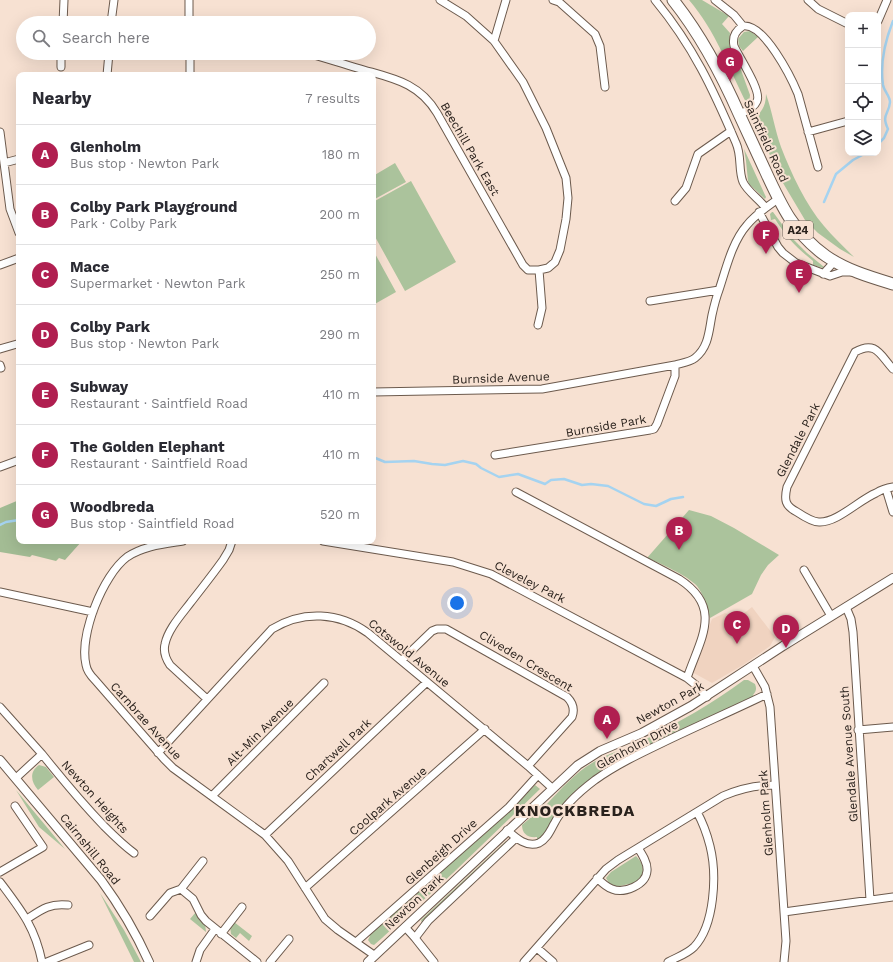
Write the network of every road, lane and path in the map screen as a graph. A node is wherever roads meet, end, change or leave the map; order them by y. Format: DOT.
graph roads {
  1 [pos="64,0"];
  2 [pos="114,0"];
  3 [pos="188,0"];
  4 [pos="440,0"];
  5 [pos="506,0"];
  6 [pos="553,0"];
  7 [pos="655,0"];
  8 [pos="673,0"];
  9 [pos="715,0"];
  10 [pos="808,0"];
  11 [pos="887,0"];
  12 [pos="881,15"];
  13 [pos="63,16"];
  14 [pos="112,16"];
  15 [pos="189,16"];
  16 [pos="845,22"];
  17 [pos="743,26"];
  18 [pos="494,41"];
  19 [pos="61,60"];
  20 [pos="108,60"];
  21 [pos="190,60"];
  22 [pos="326,60"];
  23 [pos="61,67"];
  24 [pos="356,71"];
  25 [pos="107,72"];
  26 [pos="190,72"];
  27 [pos="376,75"];
  28 [pos="605,87"];
  29 [pos="739,114"];
  30 [pos="845,122"];
  31 [pos="731,131"];
  32 [pos="0,132"];
  33 [pos="808,132"];
  34 [pos="16,160"];
  35 [pos="4,163"];
  36 [pos="818,167"];
  37 [pos="778,199"];
  38 [pos="675,201"];
  39 [pos="765,206"];
  40 [pos="759,212"];
  41 [pos="16,225"];
  42 [pos="16,259"];
  43 [pos="835,261"];
  44 [pos="0,265"];
  45 [pos="539,270"];
  46 [pos="857,272"];
  47 [pos="823,274"];
  48 [pos="893,284"];
  49 [pos="719,290"];
  50 [pos="650,301"];
  51 [pos="538,324"];
  52 [pos="16,344"];
  53 [pos="0,349"];
  54 [pos="675,365"];
  55 [pos="893,369"];
  56 [pos="376,392"];
  57 [pos="495,455"];
  58 [pos="16,461"];
  59 [pos="0,467"];
  60 [pos="889,488"];
  61 [pos="516,492"];
  62 [pos="893,512"];
  63 [pos="168,544"];
  64 [pos="231,544"];
  65 [pos="342,544"];
  66 [pos="804,570"];
  67 [pos="893,578"];
  68 [pos="0,592"];
  69 [pos="846,608"];
  70 [pos="93,612"];
  71 [pos="831,616"];
  72 [pos="402,660"];
  73 [pos="753,666"];
  74 [pos="687,678"];
  75 [pos="427,682"];
  76 [pos="324,683"];
  77 [pos="767,694"];
  78 [pos="707,697"];
  79 [pos="207,699"];
  80 [pos="0,707"];
  81 [pos="893,727"];
  82 [pos="485,729"];
  83 [pos="858,730"];
  84 [pos="158,753"];
  85 [pos="42,754"];
  86 [pos="0,760"];
  87 [pos="528,766"];
  88 [pos="538,775"];
  89 [pos="16,778"];
  90 [pos="775,785"];
  91 [pos="552,788"];
  92 [pos="212,796"];
  93 [pos="15,806"];
  94 [pos="697,812"];
  95 [pos="508,830"];
  96 [pos="264,835"];
  97 [pos="516,838"];
  98 [pos="638,848"];
  99 [pos="134,853"];
  100 [pos="203,861"];
  101 [pos="0,872"];
  102 [pos="597,878"];
  103 [pos="0,882"];
  104 [pos="305,888"];
  105 [pos="181,889"];
  106 [pos="893,897"];
  107 [pos="870,900"];
  108 [pos="68,905"];
  109 [pos="242,907"];
  110 [pos="784,912"];
  111 [pos="150,916"];
  112 [pos="27,919"];
  113 [pos="404,927"];
  114 [pos="215,929"];
  115 [pos="221,934"];
  116 [pos="415,938"];
  117 [pos="289,939"];
  118 [pos="356,942"];
  119 [pos="89,945"];
  120 [pos="537,948"];
  121 [pos="374,955"];
  122 [pos="42,962"];
  123 [pos="47,962"];
  124 [pos="149,962"];
  125 [pos="196,962"];
  126 [pos="257,962"];
  127 [pos="270,962"];
  128 [pos="368,962"];
  129 [pos="434,962"];
  130 [pos="524,962"];
  131 [pos="553,962"];
  132 [pos="668,962"];
  133 [pos="784,962"];
  1 -- 13 [label="street"];
  2 -- 14 [label="street"];
  3 -- 15 [label="street"];
  4 -- 18 [label="street"];
  5 -- 18 [label="street"];
  6 -- 28 [label="street"];
  7 -- 31 [label="street"];
  8 -- 29 [label="highway, Saintfield Road / A24"];
  9 -- 17 [label="street"];
  10 -- 16 [label="street"];
  11 -- 12 [label="street"];
  17 -- 29 [label="street"];
  17 -- 33 [label="street"];
  18 -- 45 [label="street"];
  19 -- 23 [label="street"];
  20 -- 25 [label="street"];
  21 -- 26 [label="street"];
  22 -- 24 [label="street, Beechill Park East"];
  27 -- 45 [label="street, Beechill Park East"];
  29 -- 37 [label="highway, Saintfield Road / A24"];
  30 -- 33 [label="street"];
  31 -- 38 [label="street"];
  31 -- 39 [label="street"];
  32 -- 35 [label="street"];
  33 -- 36 [label="street"];
  34 -- 35 [label="street"];
  35 -- 41 [label="street"];
  37 -- 39 [label="street"];
  37 -- 43 [label="highway, Saintfield Road / A24"];
  39 -- 40 [label="street"];
  40 -- 47 [label="street, Saintfield Road"];
  40 -- 49 [label="street"];
  42 -- 44 [label="street"];
  43 -- 46 [label="highway, Saintfield Road / A24"];
  43 -- 47 [label="street"];
  45 -- 51 [label="street"];
  46 -- 47 [label="street, Saintfield Road"];
  46 -- 48 [label="highway, Saintfield Road / A24"];
  49 -- 50 [label="street"];
  49 -- 54 [label="street"];
  52 -- 53 [label="street"];
  54 -- 56 [label="street, Burnside Avenue"];
  54 -- 57 [label="street, Burnside Park"];
  55 -- 60 [label="street, Glendale Park"];
  58 -- 59 [label="street"];
  60 -- 62 [label="street, Glendale Park"];
  61 -- 74 [label="street"];
  63 -- 70 [label="street, Carnbrae Avenue"];
  64 -- 79 [label="street"];
  65 -- 74 [label="street, Cleveley Park"];
  66 -- 71 [label="street"];
  67 -- 69 [label="street, Newton Park"];
  68 -- 70 [label="street"];
  69 -- 71 [label="street, Newton Park"];
  69 -- 83 [label="street, Glendale Avenue South"];
  70 -- 84 [label="street, Carnbrae Avenue"];
  71 -- 73 [label="street, Newton Park"];
  72 -- 75 [label="street, Cotswold Avenue"];
  72 -- 79 [label="street, Cotswold Avenue"];
  72 -- 87 [label="street, Cliveden Crescent"];
  73 -- 77 [label="street, Glenholm Park"];
  73 -- 78 [label="street, Newton Park"];
  74 -- 78 [label="street, Cleveley Park"];
  75 -- 82 [label="street, Cotswold Avenue"];
  75 -- 96 [label="street, Chartwell Park"];
  76 -- 92 [label="street, Alt-Min Avenue"];
  77 -- 90 [label="street, Glenholm Park"];
  77 -- 97 [label="street, Glenholm Drive"];
  78 -- 91 [label="street, Newton Park"];
  79 -- 84 [label="street, Cotswold Avenue"];
  80 -- 85 [label="street, Newton Heights"];
  81 -- 83 [label="street"];
  82 -- 87 [label="street, Cotswold Avenue"];
  82 -- 104 [label="street, Coolpark Avenue"];
  83 -- 107 [label="street, Glendale Avenue South"];
  84 -- 92 [label="street, Carnbrae Avenue"];
  85 -- 89 [label="street"];
  85 -- 99 [label="street, Newton Heights"];
  86 -- 89 [label="street, Cairnshill Road"];
  87 -- 88 [label="street, Cotswold Avenue"];
  88 -- 91 [label="street, Cotswold Avenue"];
  88 -- 118 [label="street, Glenbeigh Drive"];
  89 -- 124 [label="street, Cairnshill Road"];
  90 -- 94 [label="street"];
  90 -- 110 [label="street, Glenholm Park"];
  91 -- 95 [label="street, Newton Park"];
  92 -- 96 [label="street, Carnbrae Avenue"];
  93 -- 101 [label="street"];
  94 -- 98 [label="street"];
  94 -- 132 [label="street"];
  95 -- 97 [label="street, Glenholm Drive"];
  95 -- 113 [label="street, Newton Park"];
  96 -- 104 [label="street, Carnbrae Avenue"];
  97 -- 116 [label="street"];
  98 -- 102 [label="street"];
  98 -- 102 [label="street"];
  100 -- 105 [label="street"];
  102 -- 120 [label="street"];
  103 -- 112 [label="street"];
  104 -- 118 [label="street, Carnbrae Avenue"];
  105 -- 111 [label="street"];
  105 -- 114 [label="street"];
  106 -- 107 [label="street"];
  107 -- 110 [label="street"];
  108 -- 112 [label="street"];
  109 -- 115 [label="street"];
  110 -- 133 [label="street, Glenholm Park"];
  112 -- 122 [label="street"];
  113 -- 116 [label="street"];
  113 -- 121 [label="street, Newton Park"];
  114 -- 115 [label="street"];
  114 -- 125 [label="street"];
  115 -- 126 [label="street"];
  116 -- 129 [label="street"];
  117 -- 127 [label="street"];
  118 -- 121 [label="street, Carnbrae Avenue"];
  119 -- 123 [label="street"];
  120 -- 130 [label="street"];
  120 -- 131 [label="street"];
  121 -- 128 [label="street, Newton Park"];
}
